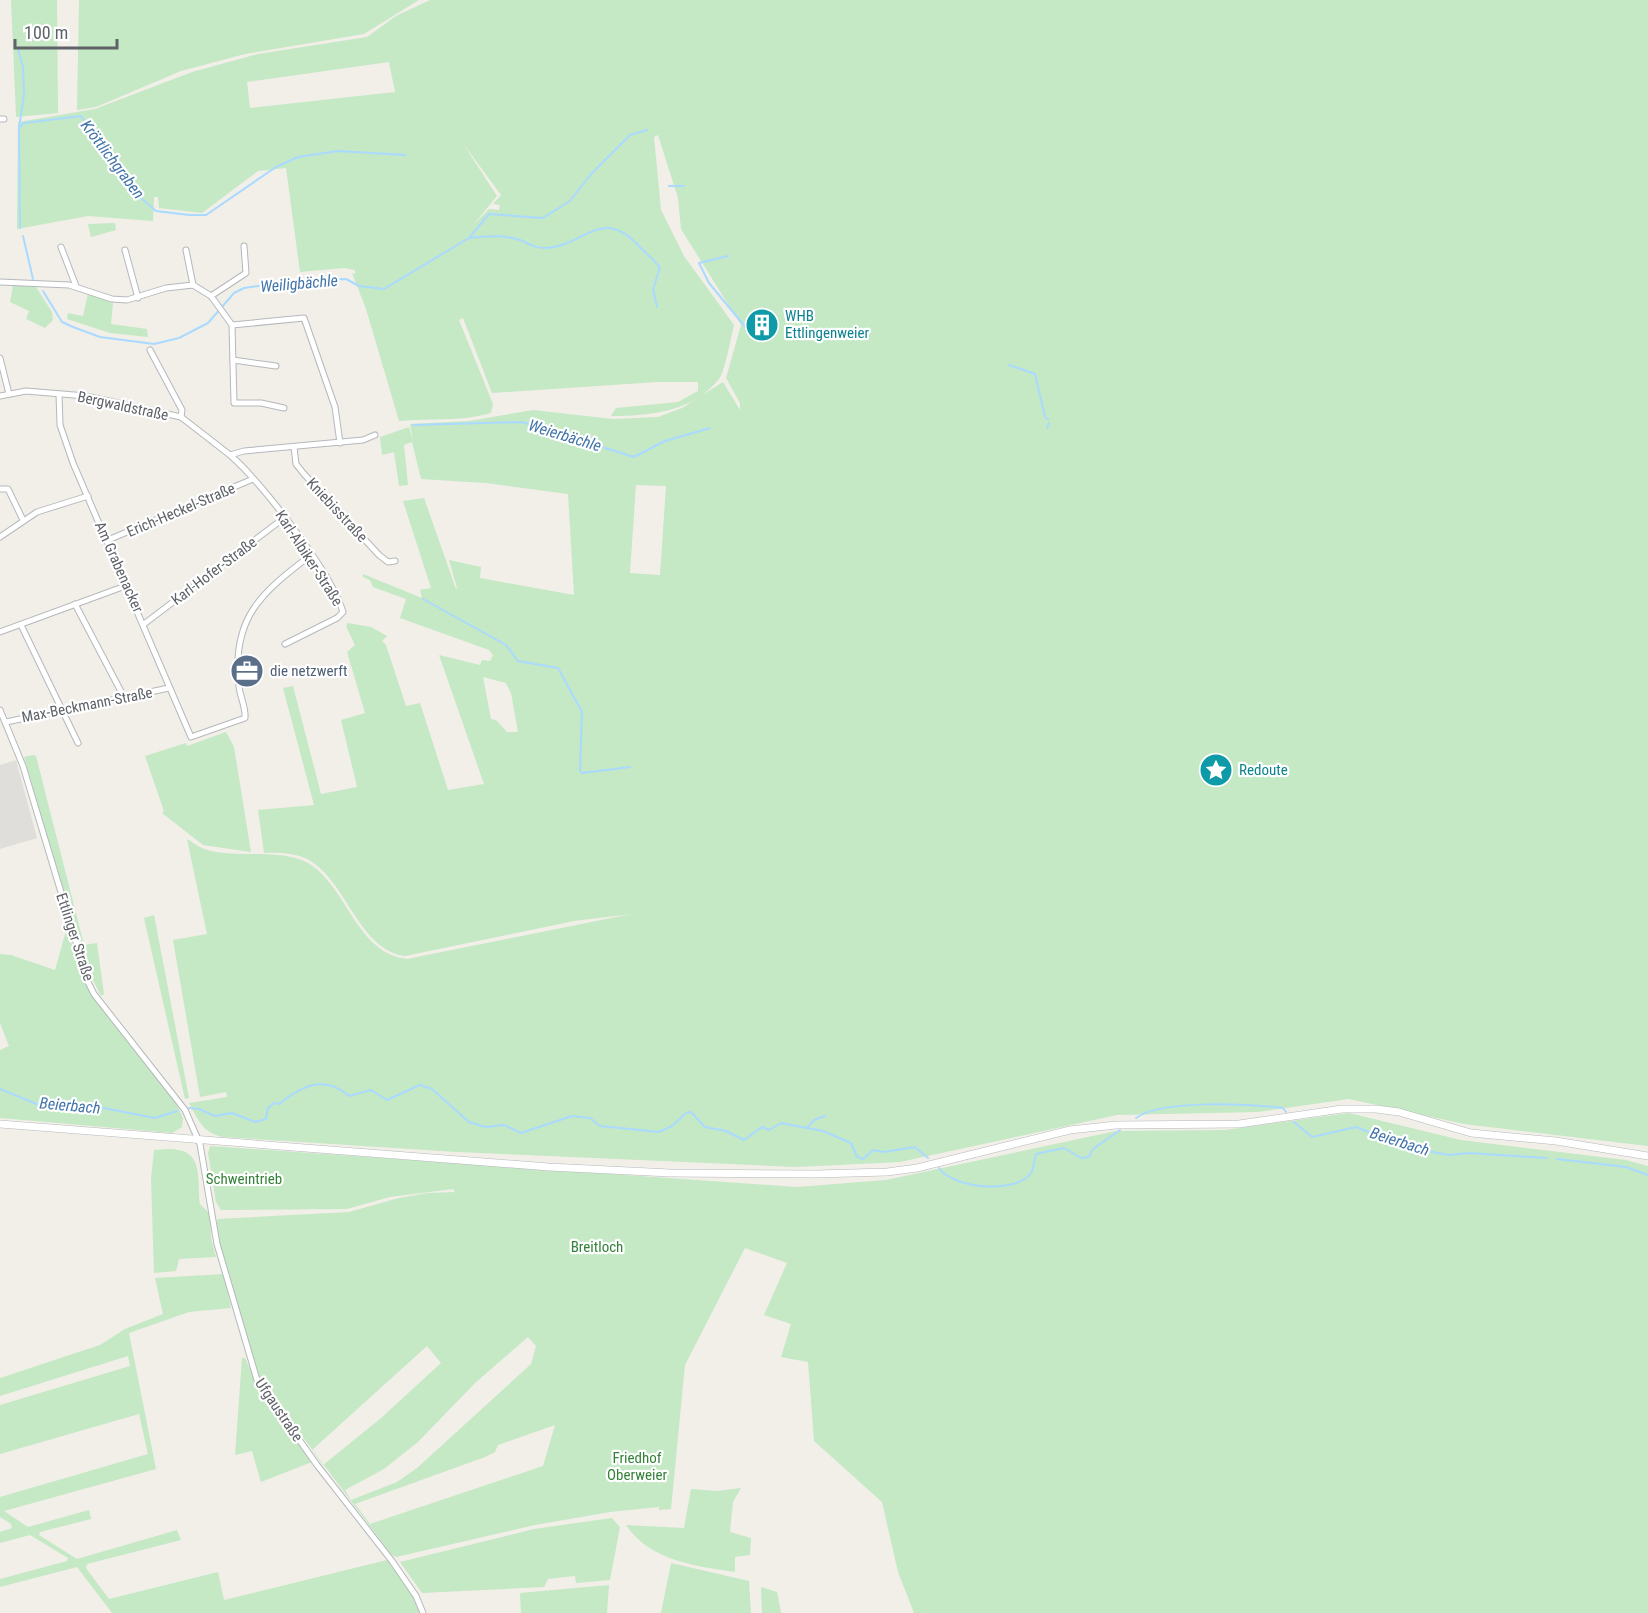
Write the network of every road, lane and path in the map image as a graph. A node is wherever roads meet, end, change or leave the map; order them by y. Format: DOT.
graph roads {
  1 [pos="244,246"];
  2 [pos="61,247"];
  3 [pos="125,250"];
  4 [pos="186,250"];
  5 [pos="0,282"];
  6 [pos="193,285"];
  7 [pos="76,286"];
  8 [pos="211,296"];
  9 [pos="138,298"];
  10 [pos="232,325"];
  11 [pos="150,350"];
  12 [pos="0,358"];
  13 [pos="233,360"];
  14 [pos="276,366"];
  15 [pos="9,394"];
  16 [pos="59,394"];
  17 [pos="0,396"];
  18 [pos="284,408"];
  19 [pos="180,417"];
  20 [pos="375,435"];
  21 [pos="340,443"];
  22 [pos="294,447"];
  23 [pos="230,455"];
  24 [pos="253,478"];
  25 [pos="0,489"];
  26 [pos="88,496"];
  27 [pos="284,518"];
  28 [pos="23,520"];
  29 [pos="0,537"];
  30 [pos="108,540"];
  31 [pos="311,555"];
  32 [pos="395,561"];
  33 [pos="128,585"];
  34 [pos="75,604"];
  35 [pos="144,624"];
  36 [pos="21,625"];
  37 [pos="0,632"];
  38 [pos="285,644"];
  39 [pos="169,688"];
  40 [pos="125,699"];
  41 [pos="0,710"];
  42 [pos="63,711"];
  43 [pos="6,722"];
  44 [pos="78,743"];
  45 [pos="0,1124"];
  46 [pos="198,1140"];
  47 [pos="1648,1156"];
  48 [pos="423,1613"];
  1 -- 8 [label="street"];
  2 -- 7 [label="street"];
  3 -- 9 [label="street"];
  4 -- 6 [label="street"];
  5 -- 7 [label="street"];
  6 -- 8 [label="street"];
  6 -- 9 [label="street"];
  7 -- 9 [label="street"];
  8 -- 10 [label="street"];
  10 -- 13 [label="street"];
  10 -- 21 [label="street"];
  11 -- 19 [label="street"];
  12 -- 15 [label="street"];
  13 -- 14 [label="street"];
  13 -- 18 [label="street"];
  15 -- 16 [label="street, Bergwaldstraße"];
  15 -- 17 [label="street, Bergwaldstraße"];
  16 -- 19 [label="street, Bergwaldstraße"];
  16 -- 26 [label="street, Am Grabenacker"];
  19 -- 23 [label="street, Bergwaldstraße"];
  20 -- 21 [label="street"];
  21 -- 22 [label="street"];
  22 -- 23 [label="street"];
  22 -- 32 [label="street, Kniebisstraße"];
  23 -- 24 [label="street, Karl-Albiker-Straße"];
  24 -- 27 [label="street, Karl-Albiker-Straße"];
  24 -- 30 [label="street, Erich-Heckel-Straße"];
  25 -- 28 [label="street"];
  26 -- 28 [label="street"];
  26 -- 30 [label="street, Am Grabenacker"];
  27 -- 31 [label="street, Karl-Albiker-Straße"];
  27 -- 35 [label="street, Karl-Hofer-Straße"];
  28 -- 29 [label="street"];
  30 -- 33 [label="street, Am Grabenacker"];
  31 -- 38 [label="street, Karl-Albiker-Straße"];
  31 -- 39 [label="street, Am Grabenacker"];
  33 -- 34 [label="street"];
  33 -- 35 [label="street, Am Grabenacker"];
  34 -- 36 [label="street"];
  34 -- 40 [label="street"];
  35 -- 39 [label="street, Am Grabenacker"];
  36 -- 37 [label="street"];
  36 -- 42 [label="street"];
  39 -- 40 [label="street, Max-Beckmann-Straße"];
  40 -- 42 [label="street, Max-Beckmann-Straße"];
  41 -- 43 [label="street, Ettlinger Straße"];
  42 -- 43 [label="street, Max-Beckmann-Straße"];
  42 -- 44 [label="street"];
  43 -- 46 [label="street, Ettlinger Straße"];
  45 -- 46 [label="street"];
  46 -- 47 [label="street"];
  46 -- 48 [label="street, Ufgaustraße"];
}
